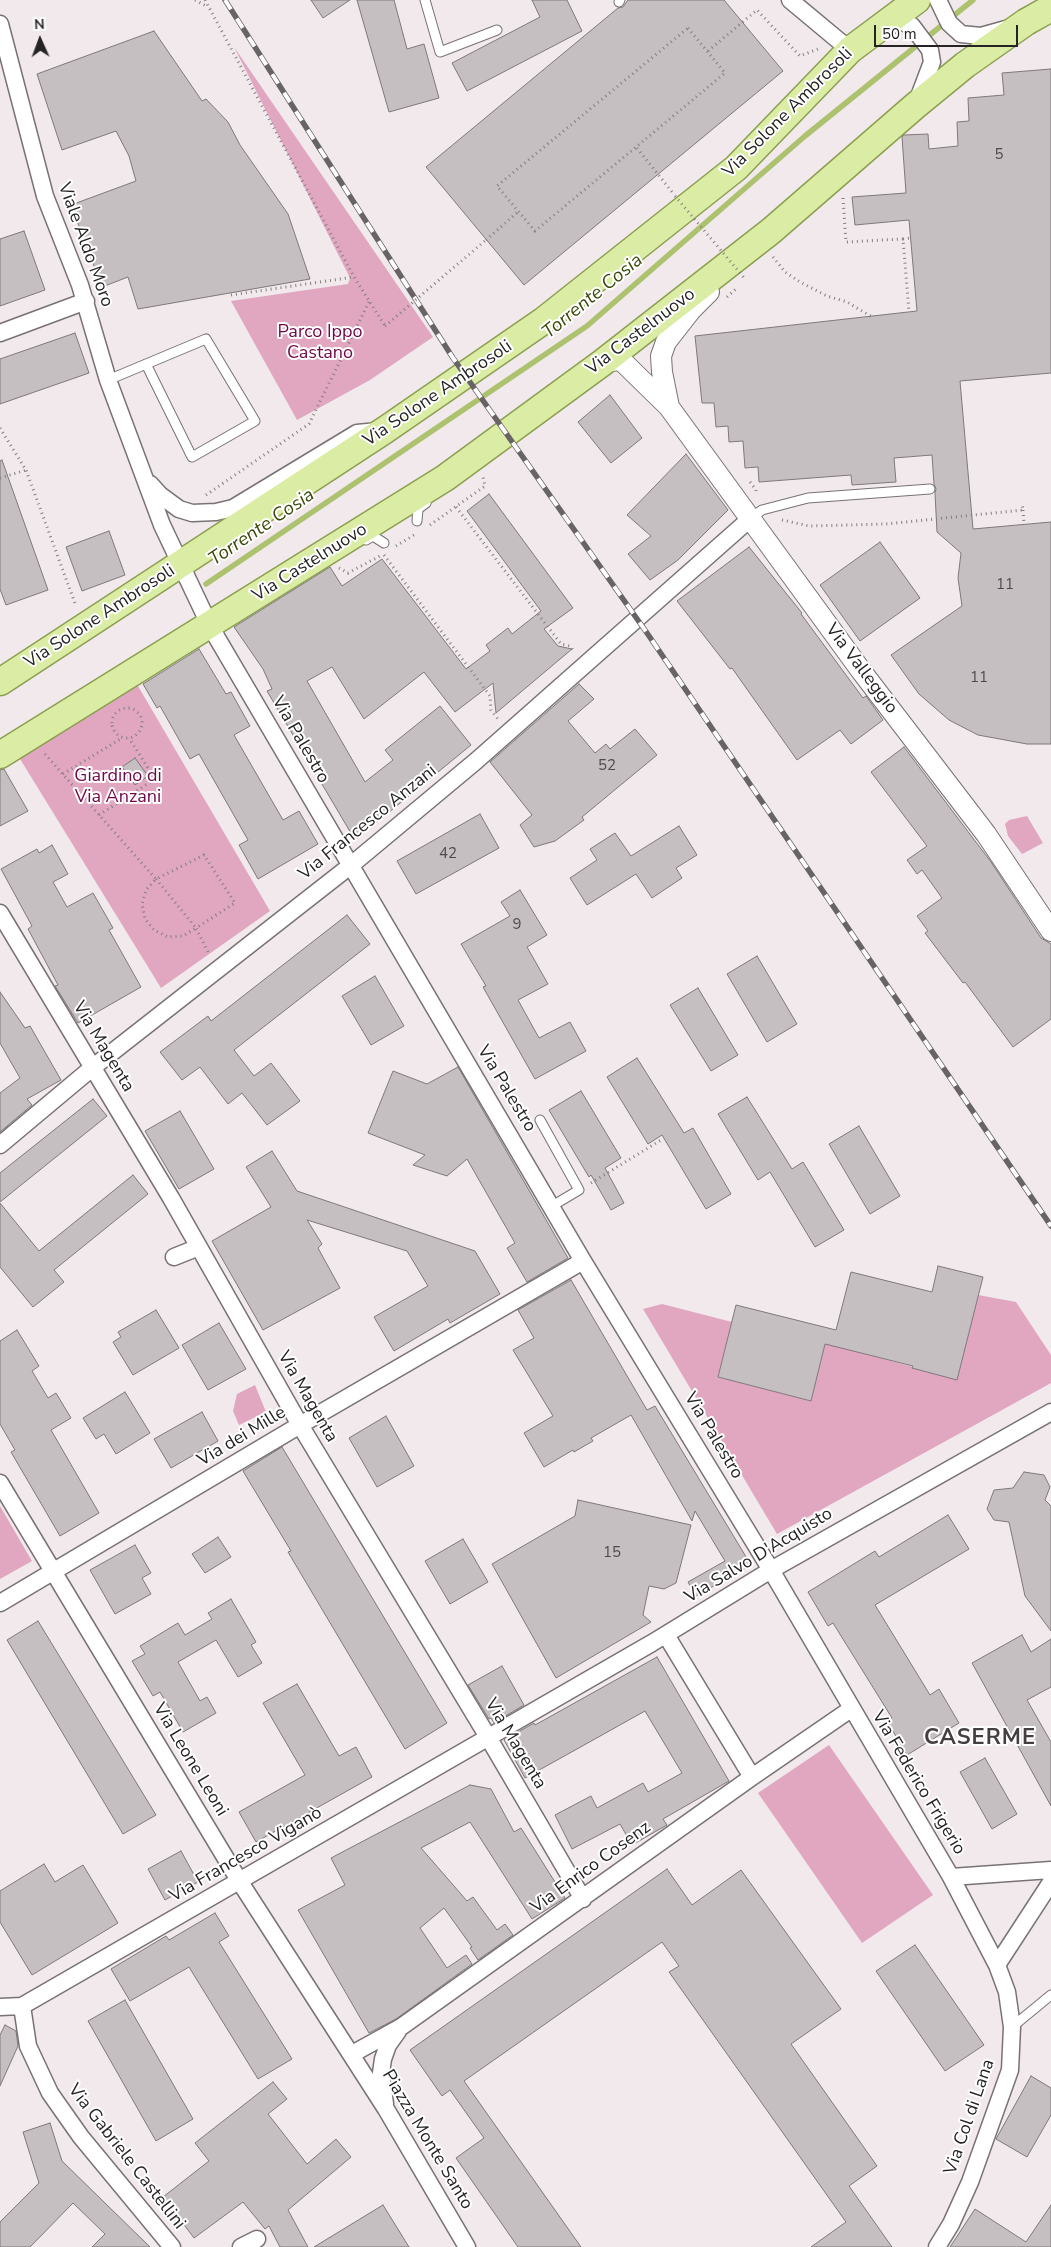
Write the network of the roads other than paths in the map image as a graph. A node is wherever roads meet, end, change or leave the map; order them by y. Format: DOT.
graph roads {
  1 [pos="425,0"];
  2 [pos="790,0"];
  3 [pos="1051,8"];
  4 [pos="913,10"];
  5 [pos="1026,22"];
  6 [pos="0,24"];
  7 [pos="497,30"];
  8 [pos="845,45"];
  9 [pos="915,106"];
  10 [pos="772,244"];
  11 [pos="86,301"];
  12 [pos="0,333"];
  13 [pos="602,362"];
  14 [pos="146,364"];
  15 [pos="108,380"];
  16 [pos="669,407"];
  17 [pos="385,430"];
  18 [pos="144,476"];
  19 [pos="435,485"];
  20 [pos="930,489"];
  21 [pos="756,514"];
  22 [pos="417,521"];
  23 [pos="343,543"];
  24 [pos="384,543"];
  25 [pos="184,572"];
  26 [pos="206,618"];
  27 [pos="0,682"];
  28 [pos="0,755"];
  29 [pos="350,866"];
  30 [pos="0,913"];
  31 [pos="1051,931"];
  32 [pos="92,1068"];
  33 [pos="540,1120"];
  34 [pos="0,1145"];
  35 [pos="552,1206"];
  36 [pos="199,1247"];
  37 [pos="174,1257"];
  38 [pos="583,1261"];
  39 [pos="1051,1412"];
  40 [pos="300,1425"];
  41 [pos="0,1483"];
  42 [pos="771,1570"];
  43 [pos="52,1573"];
  44 [pos="0,1603"];
  45 [pos="666,1635"];
  46 [pos="851,1709"];
  47 [pos="488,1737"];
  48 [pos="752,1777"];
  49 [pos="1051,1870"];
  50 [pos="951,1877"];
  51 [pos="240,1882"];
  52 [pos="1051,1882"];
  53 [pos="582,1899"];
  54 [pos="997,1965"];
  55 [pos="1051,1995"];
  56 [pos="22,2006"];
  57 [pos="0,2007"];
  58 [pos="401,2027"];
  59 [pos="1012,2027"];
  60 [pos="352,2054"];
  61 [pos="386,2109"];
  62 [pos="257,2239"];
  63 [pos="172,2247"];
  64 [pos="241,2247"];
  65 [pos="467,2247"];
  66 [pos="937,2247"];
  1 -- 7 [label="lane"];
  2 -- 8 [label="street"];
  3 -- 5 [label="main road, Via Castelnuovo"];
  4 -- 5 [label="street"];
  4 -- 8 [label="main road, Via Solone Ambrosoli"];
  4 -- 9 [label="street"];
  5 -- 9 [label="main road, Via Castelnuovo"];
  6 -- 11 [label="street, Viale Aldo Moro"];
  8 -- 17 [label="main road, Via Solone Ambrosoli"];
  9 -- 10 [label="main road, Via Castelnuovo"];
  10 -- 13 [label="main road, Via Castelnuovo"];
  10 -- 16 [label="street, Via Valleggio"];
  11 -- 12 [label="street"];
  11 -- 15 [label="street, Viale Aldo Moro"];
  13 -- 16 [label="street, Via Valleggio"];
  13 -- 19 [label="main road, Via Castelnuovo"];
  14 -- 14 [label="lane"];
  14 -- 15 [label="lane"];
  15 -- 18 [label="street, Viale Aldo Moro"];
  16 -- 21 [label="street, Via Valleggio"];
  17 -- 18 [label="street, Viale Aldo Moro"];
  17 -- 25 [label="main road, Via Solone Ambrosoli"];
  18 -- 25 [label="street, Viale Aldo Moro"];
  19 -- 22 [label="lane"];
  19 -- 23 [label="main road, Via Castelnuovo"];
  20 -- 21 [label="lane"];
  21 -- 29 [label="street, Via Francesco Anzani"];
  21 -- 31 [label="street, Via Valleggio"];
  23 -- 24 [label="lane"];
  23 -- 26 [label="main road, Via Castelnuovo"];
  25 -- 26 [label="street, Via Palestro"];
  25 -- 27 [label="main road, Via Solone Ambrosoli"];
  26 -- 28 [label="main road"];
  26 -- 29 [label="street, Via Palestro"];
  29 -- 32 [label="street, Via Francesco Anzani"];
  29 -- 35 [label="street, Via Palestro"];
  30 -- 32 [label="street, Via Magenta"];
  32 -- 34 [label="street, Via Francesco Anzani"];
  32 -- 36 [label="street, Via Magenta"];
  33 -- 35 [label="lane"];
  35 -- 38 [label="street, Via Palestro"];
  36 -- 37 [label="street"];
  36 -- 40 [label="street, Via Magenta"];
  38 -- 40 [label="street, Via dei Mille"];
  38 -- 42 [label="street, Via Palestro"];
  39 -- 42 [label="street, Via Salvo D'Acquisto"];
  40 -- 43 [label="street, Via dei Mille"];
  40 -- 47 [label="street, Via Magenta"];
  41 -- 43 [label="street, Via Leone Leoni"];
  42 -- 45 [label="street, Via Salvo D'Acquisto"];
  42 -- 46 [label="street, Via Palestro"];
  43 -- 44 [label="street, Via dei Mille"];
  43 -- 51 [label="street, Via Leone Leoni"];
  45 -- 47 [label="street, Via Salvo D'Acquisto"];
  45 -- 48 [label="street"];
  46 -- 48 [label="street, Via Enrico Cosenz"];
  46 -- 50 [label="street, Via Federico Frigerio"];
  47 -- 51 [label="street, Via Francesco Viganò"];
  47 -- 53 [label="street, Via Magenta"];
  48 -- 53 [label="street, Via Enrico Cosenz"];
  49 -- 50 [label="street"];
  50 -- 54 [label="street, Via Col di Lana"];
  51 -- 56 [label="street, Via Francesco Viganò"];
  51 -- 60 [label="street, Via Leone Leoni"];
  52 -- 54 [label="street"];
  53 -- 58 [label="street, Via Enrico Cosenz"];
  54 -- 59 [label="street, Via Col di Lana"];
  55 -- 59 [label="lane"];
  56 -- 57 [label="street"];
  56 -- 63 [label="street, Via Gabriele Castellini"];
  58 -- 60 [label="street, Via Enrico Cosenz"];
  58 -- 61 [label="street"];
  59 -- 66 [label="street, Via Col di Lana"];
  60 -- 61 [label="street, Piazza Monte Santo"];
  61 -- 65 [label="street, Piazza Monte Santo"];
  62 -- 64 [label="street"];
}
